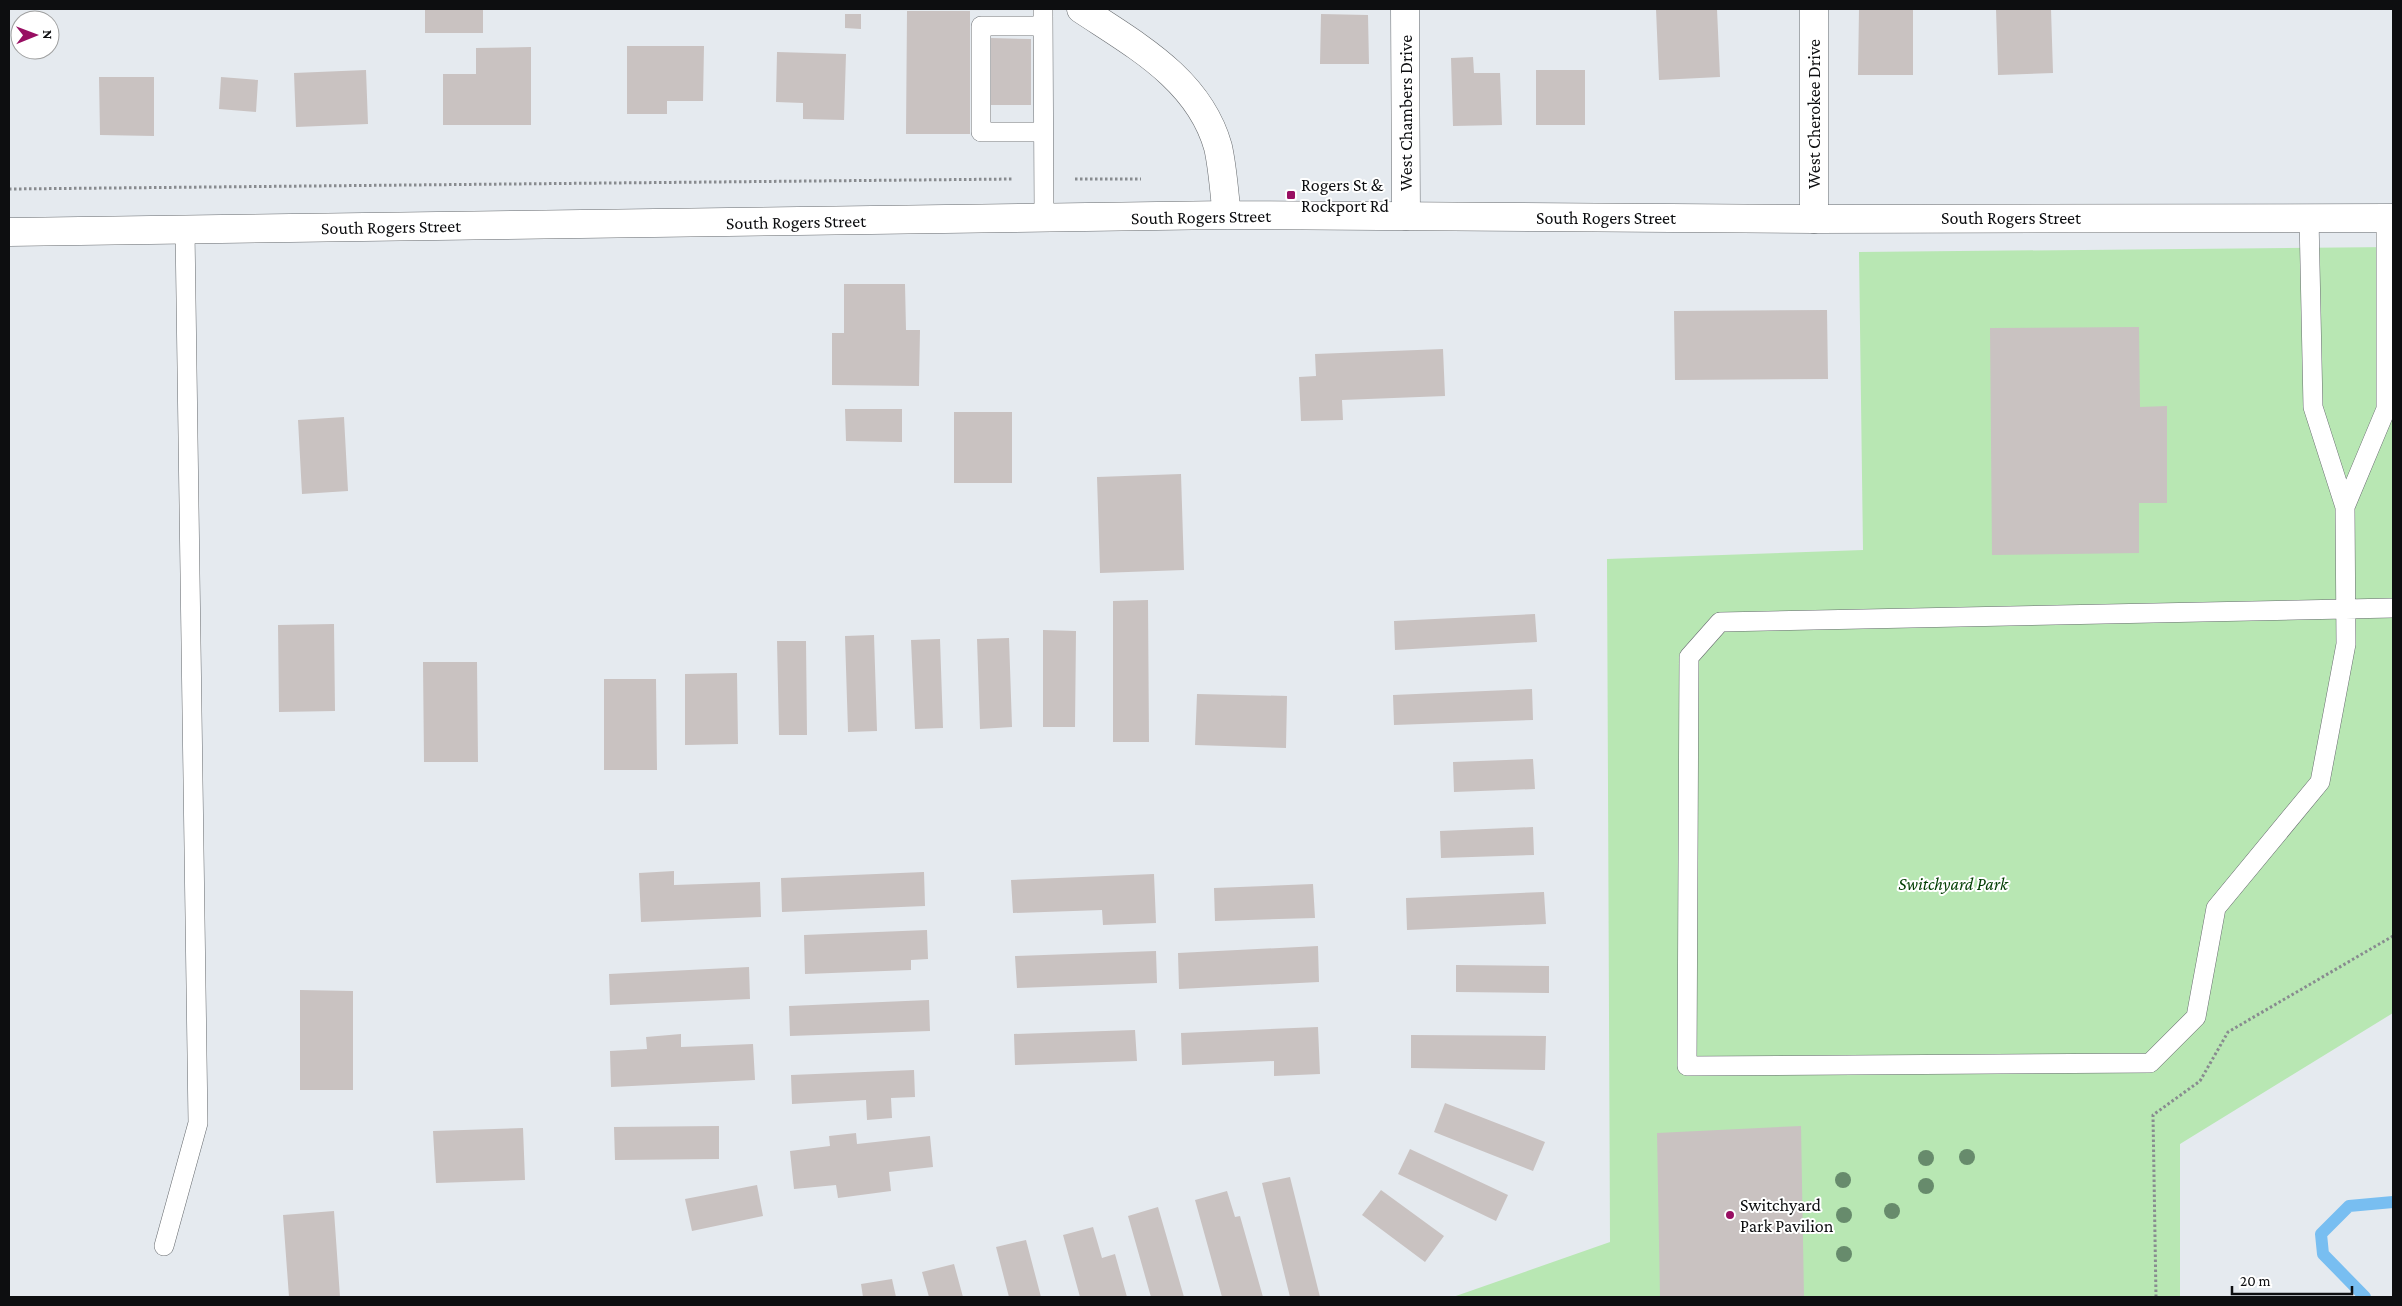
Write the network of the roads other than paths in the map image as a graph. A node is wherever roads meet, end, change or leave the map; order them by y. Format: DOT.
graph roads {
  1 [pos="1081,9"];
  2 [pos="1405,9"];
  3 [pos="1814,9"];
  4 [pos="1042,17"];
  5 [pos="1044,132"];
  6 [pos="1227,216"];
  7 [pos="1406,216"];
  8 [pos="2309,217"];
  9 [pos="2390,218"];
  10 [pos="1044,219"];
  11 [pos="1814,219"];
  12 [pos="186,230"];
  13 [pos="9,232"];
  14 [pos="2345,507"];
  15 [pos="2393,608"];
  16 [pos="2345,609"];
  17 [pos="164,1246"];
  1 -- 6 [label="street"];
  2 -- 7 [label="street, West Chambers Drive"];
  3 -- 11 [label="street, West Cherokee Drive"];
  4 -- 5 [label="lane"];
  4 -- 5 [label="lane"];
  5 -- 10 [label="lane"];
  6 -- 7 [label="street, South Rogers Street"];
  6 -- 10 [label="street, South Rogers Street"];
  7 -- 11 [label="street, South Rogers Street"];
  8 -- 9 [label="street, South Rogers Street"];
  8 -- 11 [label="street, South Rogers Street"];
  8 -- 14 [label="lane"];
  9 -- 14 [label="lane"];
  10 -- 12 [label="street, South Rogers Street"];
  12 -- 13 [label="street, South Rogers Street"];
  12 -- 17 [label="lane"];
  14 -- 16 [label="lane"];
  15 -- 16 [label="lane"];
  16 -- 16 [label="lane"];
}
